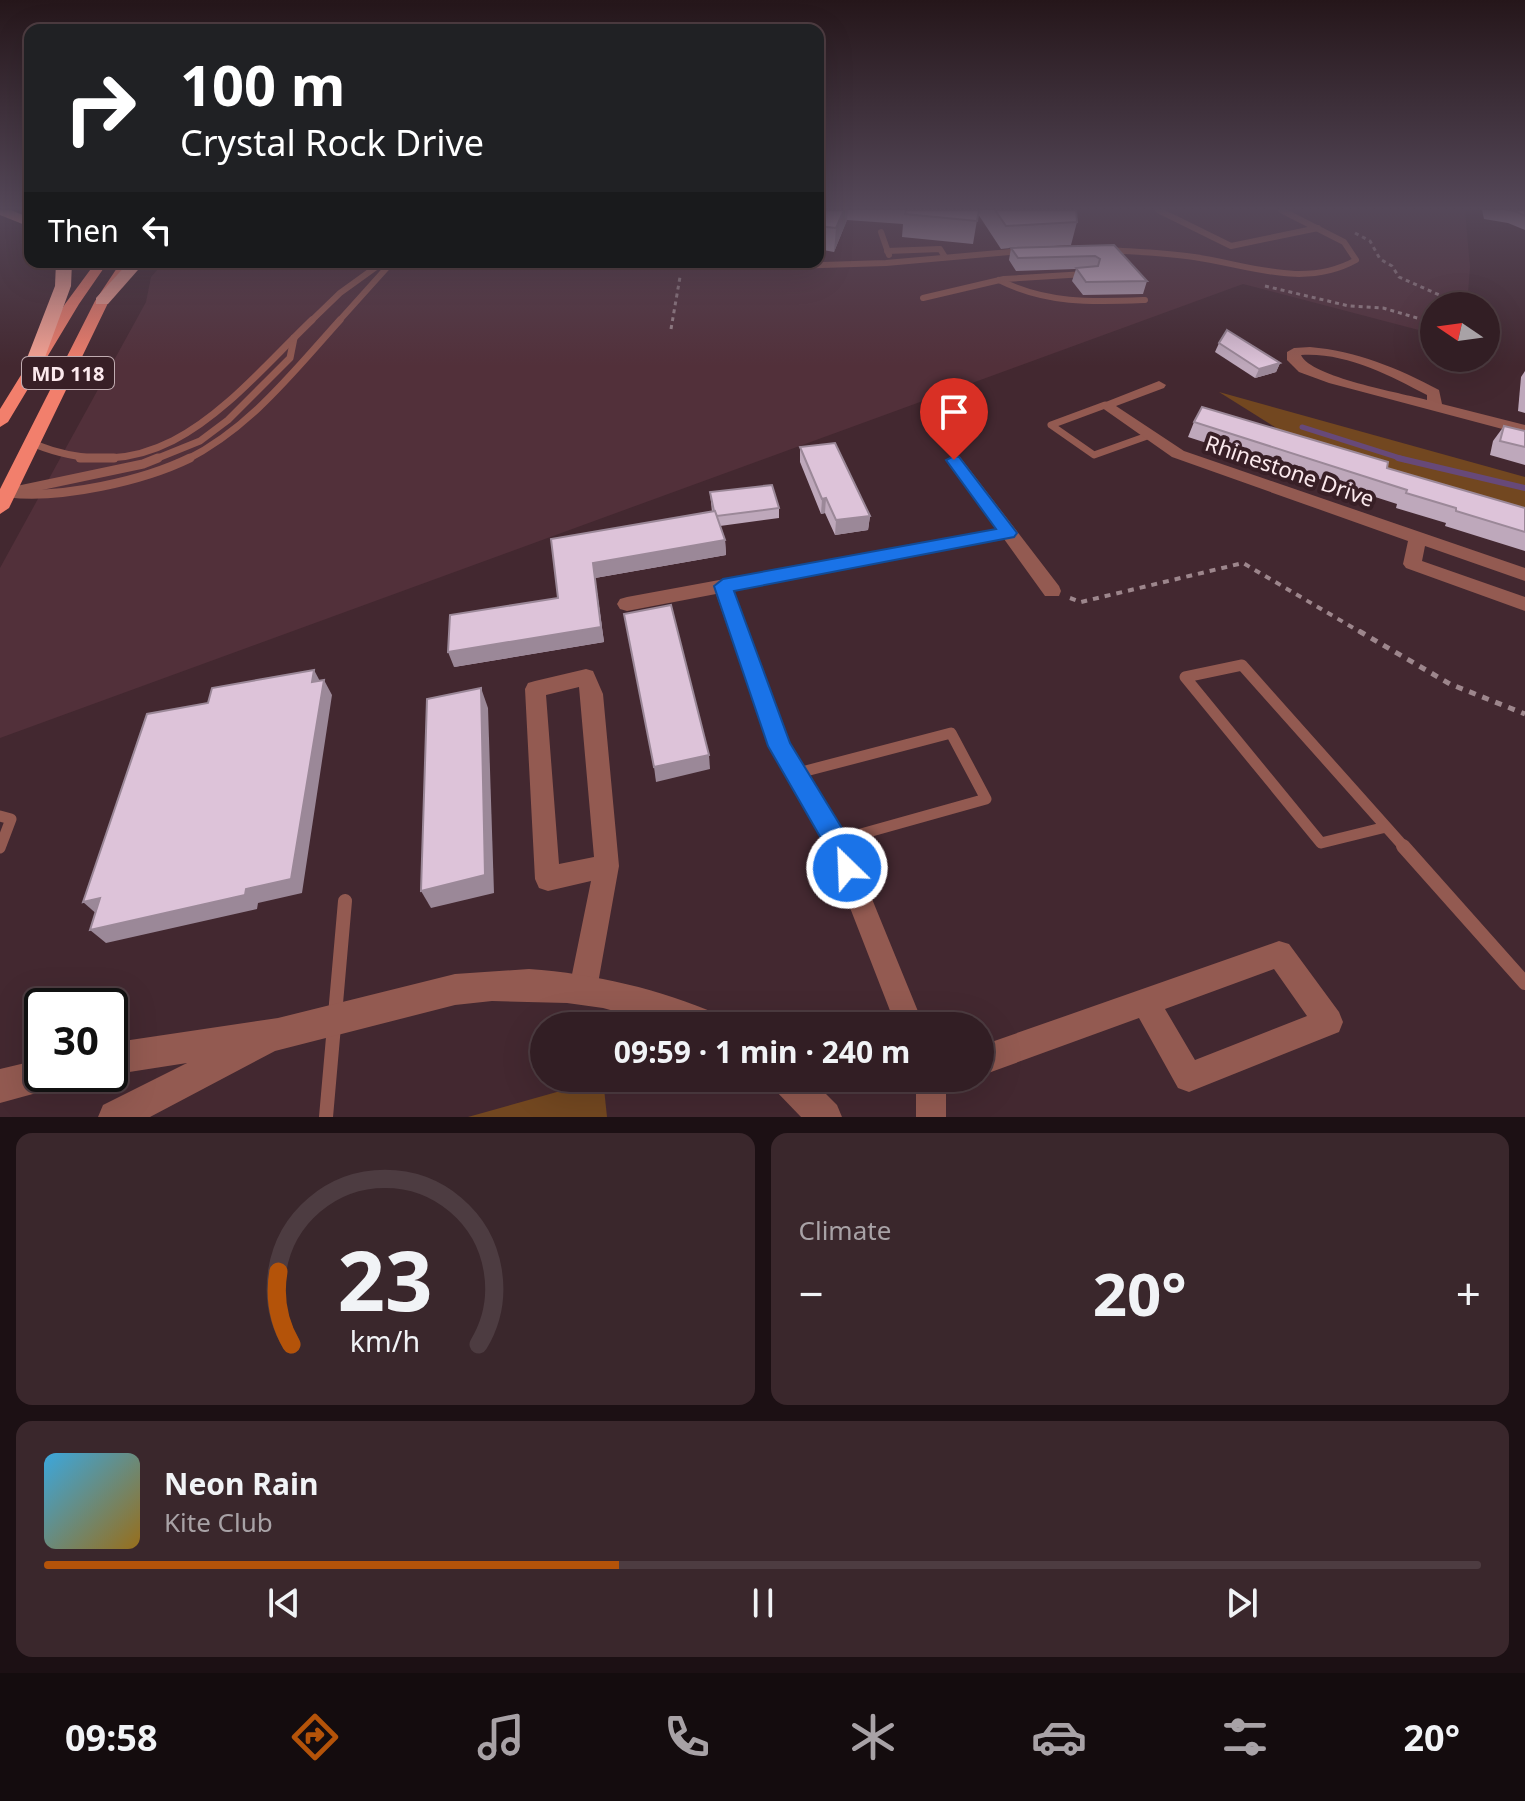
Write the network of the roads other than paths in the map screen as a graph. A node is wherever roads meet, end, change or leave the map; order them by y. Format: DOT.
graph roads {
  1 [pos="885,262"];
  2 [pos="1229,262"];
  3 [pos="1352,262"];
  4 [pos="824,263"];
  5 [pos="64,268"];
  6 [pos="98,268"];
  7 [pos="123,268"];
  8 [pos="132,268"];
  9 [pos="375,268"];
  10 [pos="387,268"];
  11 [pos="1091,274"];
  12 [pos="999,280"];
  13 [pos="923,298"];
  14 [pos="1145,300"];
  15 [pos="102,301"];
  16 [pos="294,338"];
  17 [pos="31,371"];
  18 [pos="1159,385"];
  19 [pos="1105,405"];
  20 [pos="1435,406"];
  21 [pos="0,422"];
  22 [pos="1525,430"];
  23 [pos="1150,435"];
  24 [pos="34,444"];
  25 [pos="954,460"];
  26 [pos="3,498"];
  27 [pos="1008,533"];
  28 [pos="1418,537"];
  29 [pos="1525,575"];
  30 [pos="723,586"];
  31 [pos="1052,591"];
  32 [pos="627,604"];
  33 [pos="1525,604"];
  34 [pos="795,773"];
  35 [pos="0,816"];
  36 [pos="1386,827"];
  37 [pos="836,841"];
  38 [pos="0,849"];
  39 [pos="607,866"];
  40 [pos="345,901"];
  41 [pos="1525,983"];
  42 [pos="583,989"];
  43 [pos="1145,1002"];
  44 [pos="674,1012"];
  45 [pos="904,1012"];
  46 [pos="335,1021"];
  47 [pos="276,1034"];
  48 [pos="128,1056"];
  49 [pos="994,1056"];
  50 [pos="24,1080"];
  51 [pos="0,1086"];
  52 [pos="801,1092"];
  53 [pos="932,1092"];
  54 [pos="115,1117"];
  55 [pos="326,1117"];
  56 [pos="825,1117"];
  57 [pos="931,1117"];
  1 -- 4 [label="lane"];
  2 -- 3 [label="lane"];
  5 -- 17 [label="highway"];
  6 -- 17 [label="main road, MD 118"];
  7 -- 15 [label="main road, MD 118"];
  8 -- 15 [label="highway"];
  9 -- 16 [label="lane"];
  10 -- 26 [label="lane"];
  11 -- 12 [label="lane"];
  12 -- 13 [label="lane"];
  12 -- 14 [label="lane"];
  15 -- 24 [label="main road, MD 118"];
  16 -- 24 [label="lane"];
  16 -- 26 [label="lane"];
  17 -- 21 [label="main road, MD 118"];
  18 -- 19 [label="street"];
  19 -- 23 [label="street, Rhinestone Drive"];
  19 -- 23 [label="lane"];
  20 -- 20 [label="street"];
  20 -- 22 [label="street"];
  23 -- 28 [label="street, Rhinestone Drive"];
  24 -- 26 [label="main road, MD 118"];
  25 -- 27 [label="street"];
  27 -- 30 [label="street"];
  27 -- 31 [label="street"];
  28 -- 29 [label="street, Rhinestone Drive"];
  28 -- 33 [label="street"];
  30 -- 32 [label="street"];
  30 -- 34 [label="street"];
  34 -- 37 [label="street"];
  34 -- 37 [label="lane"];
  35 -- 38 [label="lane"];
  36 -- 36 [label="lane"];
  36 -- 41 [label="lane"];
  37 -- 45 [label="street"];
  39 -- 39 [label="street"];
  39 -- 42 [label="street"];
  40 -- 46 [label="lane"];
  42 -- 44 [label="street"];
  42 -- 46 [label="street"];
  43 -- 43 [label="street"];
  43 -- 49 [label="street"];
  46 -- 47 [label="street"];
  46 -- 55 [label="lane"];
  47 -- 48 [label="street"];
  47 -- 54 [label="street"];
  50 -- 51 [label="street"];
  52 -- 56 [label="street"];
  53 -- 57 [label="street"];
}
